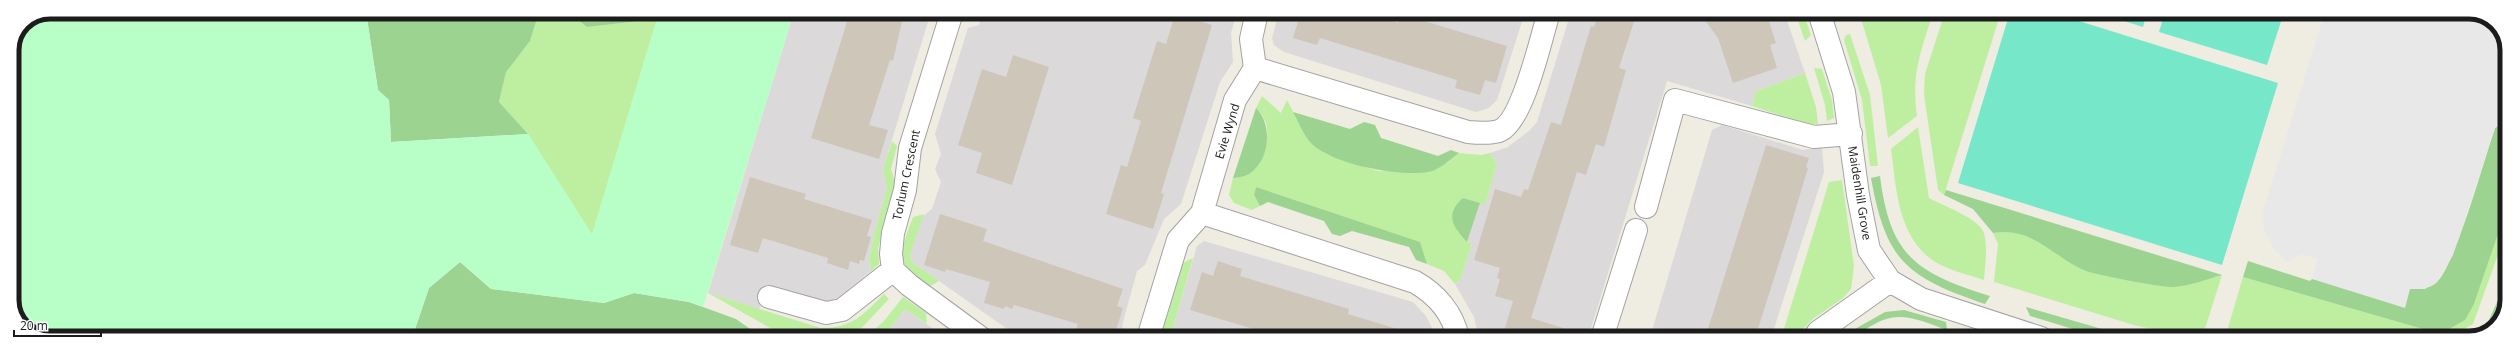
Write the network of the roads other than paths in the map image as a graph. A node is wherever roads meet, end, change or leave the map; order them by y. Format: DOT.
graph roads {
  1 [pos="950,19"];
  2 [pos="1255,19"];
  3 [pos="1547,19"];
  4 [pos="1821,19"];
  5 [pos="1255,68"];
  6 [pos="1851,134"];
  7 [pos="1646,207"];
  8 [pos="1202,213"];
  9 [pos="1636,230"];
  10 [pos="893,270"];
  11 [pos="1890,281"];
  12 [pos="769,297"];
  13 [pos="971,331"];
  14 [pos="1150,331"];
  15 [pos="1457,331"];
  16 [pos="1604,331"];
  17 [pos="1819,331"];
  18 [pos="2019,331"];
  1 -- 10 [label="street, Torlum Crescent"];
  2 -- 5 [label="street"];
  3 -- 5 [label="street"];
  4 -- 6 [label="street, Maidenhill Grove"];
  5 -- 8 [label="street, Evie Wynd"];
  6 -- 7 [label="street"];
  6 -- 11 [label="street, Maidenhill Grove"];
  8 -- 14 [label="street"];
  8 -- 15 [label="street"];
  9 -- 16 [label="street"];
  10 -- 12 [label="street"];
  10 -- 13 [label="street"];
  11 -- 17 [label="street"];
  11 -- 18 [label="street, Maidenhill Grove"];
}
